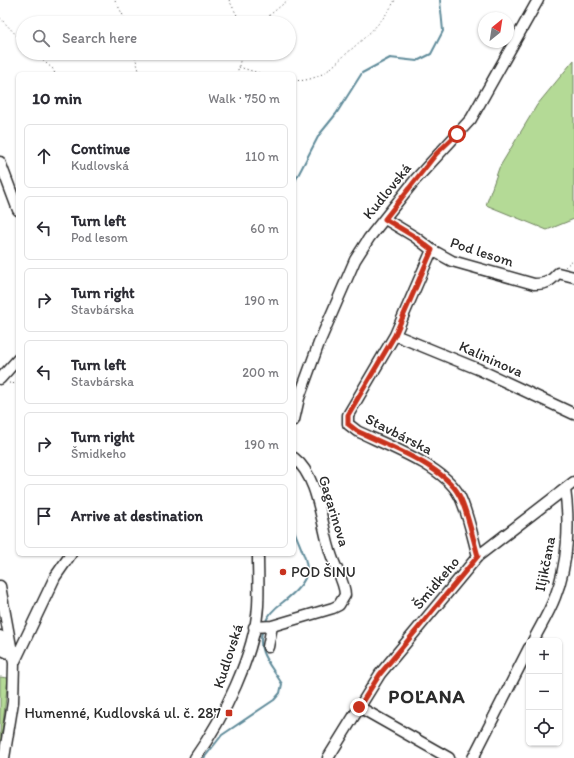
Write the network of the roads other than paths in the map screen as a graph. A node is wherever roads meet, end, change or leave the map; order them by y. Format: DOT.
graph roads {
  1 [pos="538,0"];
  2 [pos="0,162"];
  3 [pos="16,205"];
  4 [pos="385,219"];
  5 [pos="432,250"];
  6 [pos="574,277"];
  7 [pos="395,335"];
  8 [pos="16,362"];
  9 [pos="3,381"];
  10 [pos="296,413"];
  11 [pos="574,414"];
  12 [pos="296,460"];
  13 [pos="574,482"];
  14 [pos="565,489"];
  15 [pos="70,556"];
  16 [pos="258,556"];
  17 [pos="478,556"];
  18 [pos="0,586"];
  19 [pos="263,627"];
  20 [pos="0,636"];
  21 [pos="535,638"];
  22 [pos="268,647"];
  23 [pos="526,654"];
  24 [pos="13,659"];
  25 [pos="359,707"];
  26 [pos="4,758"];
  27 [pos="195,758"];
  28 [pos="328,758"];
  29 [pos="449,758"];
  30 [pos="473,758"];
  1 -- 4 [label="street, Kudlovská"];
  2 -- 3 [label="street"];
  4 -- 5 [label="street, Pod lesom"];
  4 -- 10 [label="street, Kudlovská"];
  5 -- 6 [label="street, Pod lesom"];
  5 -- 7 [label="street, Stavbárska"];
  7 -- 11 [label="street, Kalininova"];
  7 -- 17 [label="street, Stavbárska"];
  8 -- 9 [label="street"];
  12 -- 19 [label="street, Gagarinova"];
  13 -- 14 [label="street, Šmidkeho"];
  14 -- 17 [label="street, Šmidkeho"];
  14 -- 21 [label="street, Iljikčana"];
  15 -- 24 [label="street"];
  16 -- 19 [label="street, Kudlovská"];
  17 -- 25 [label="street, Šmidkeho"];
  18 -- 24 [label="street"];
  19 -- 22 [label="street"];
  19 -- 27 [label="street, Kudlovská"];
  20 -- 24 [label="street"];
  23 -- 30 [label="street"];
  24 -- 26 [label="street"];
  25 -- 28 [label="street, Šmidkeho"];
  25 -- 29 [label="street"];
}
